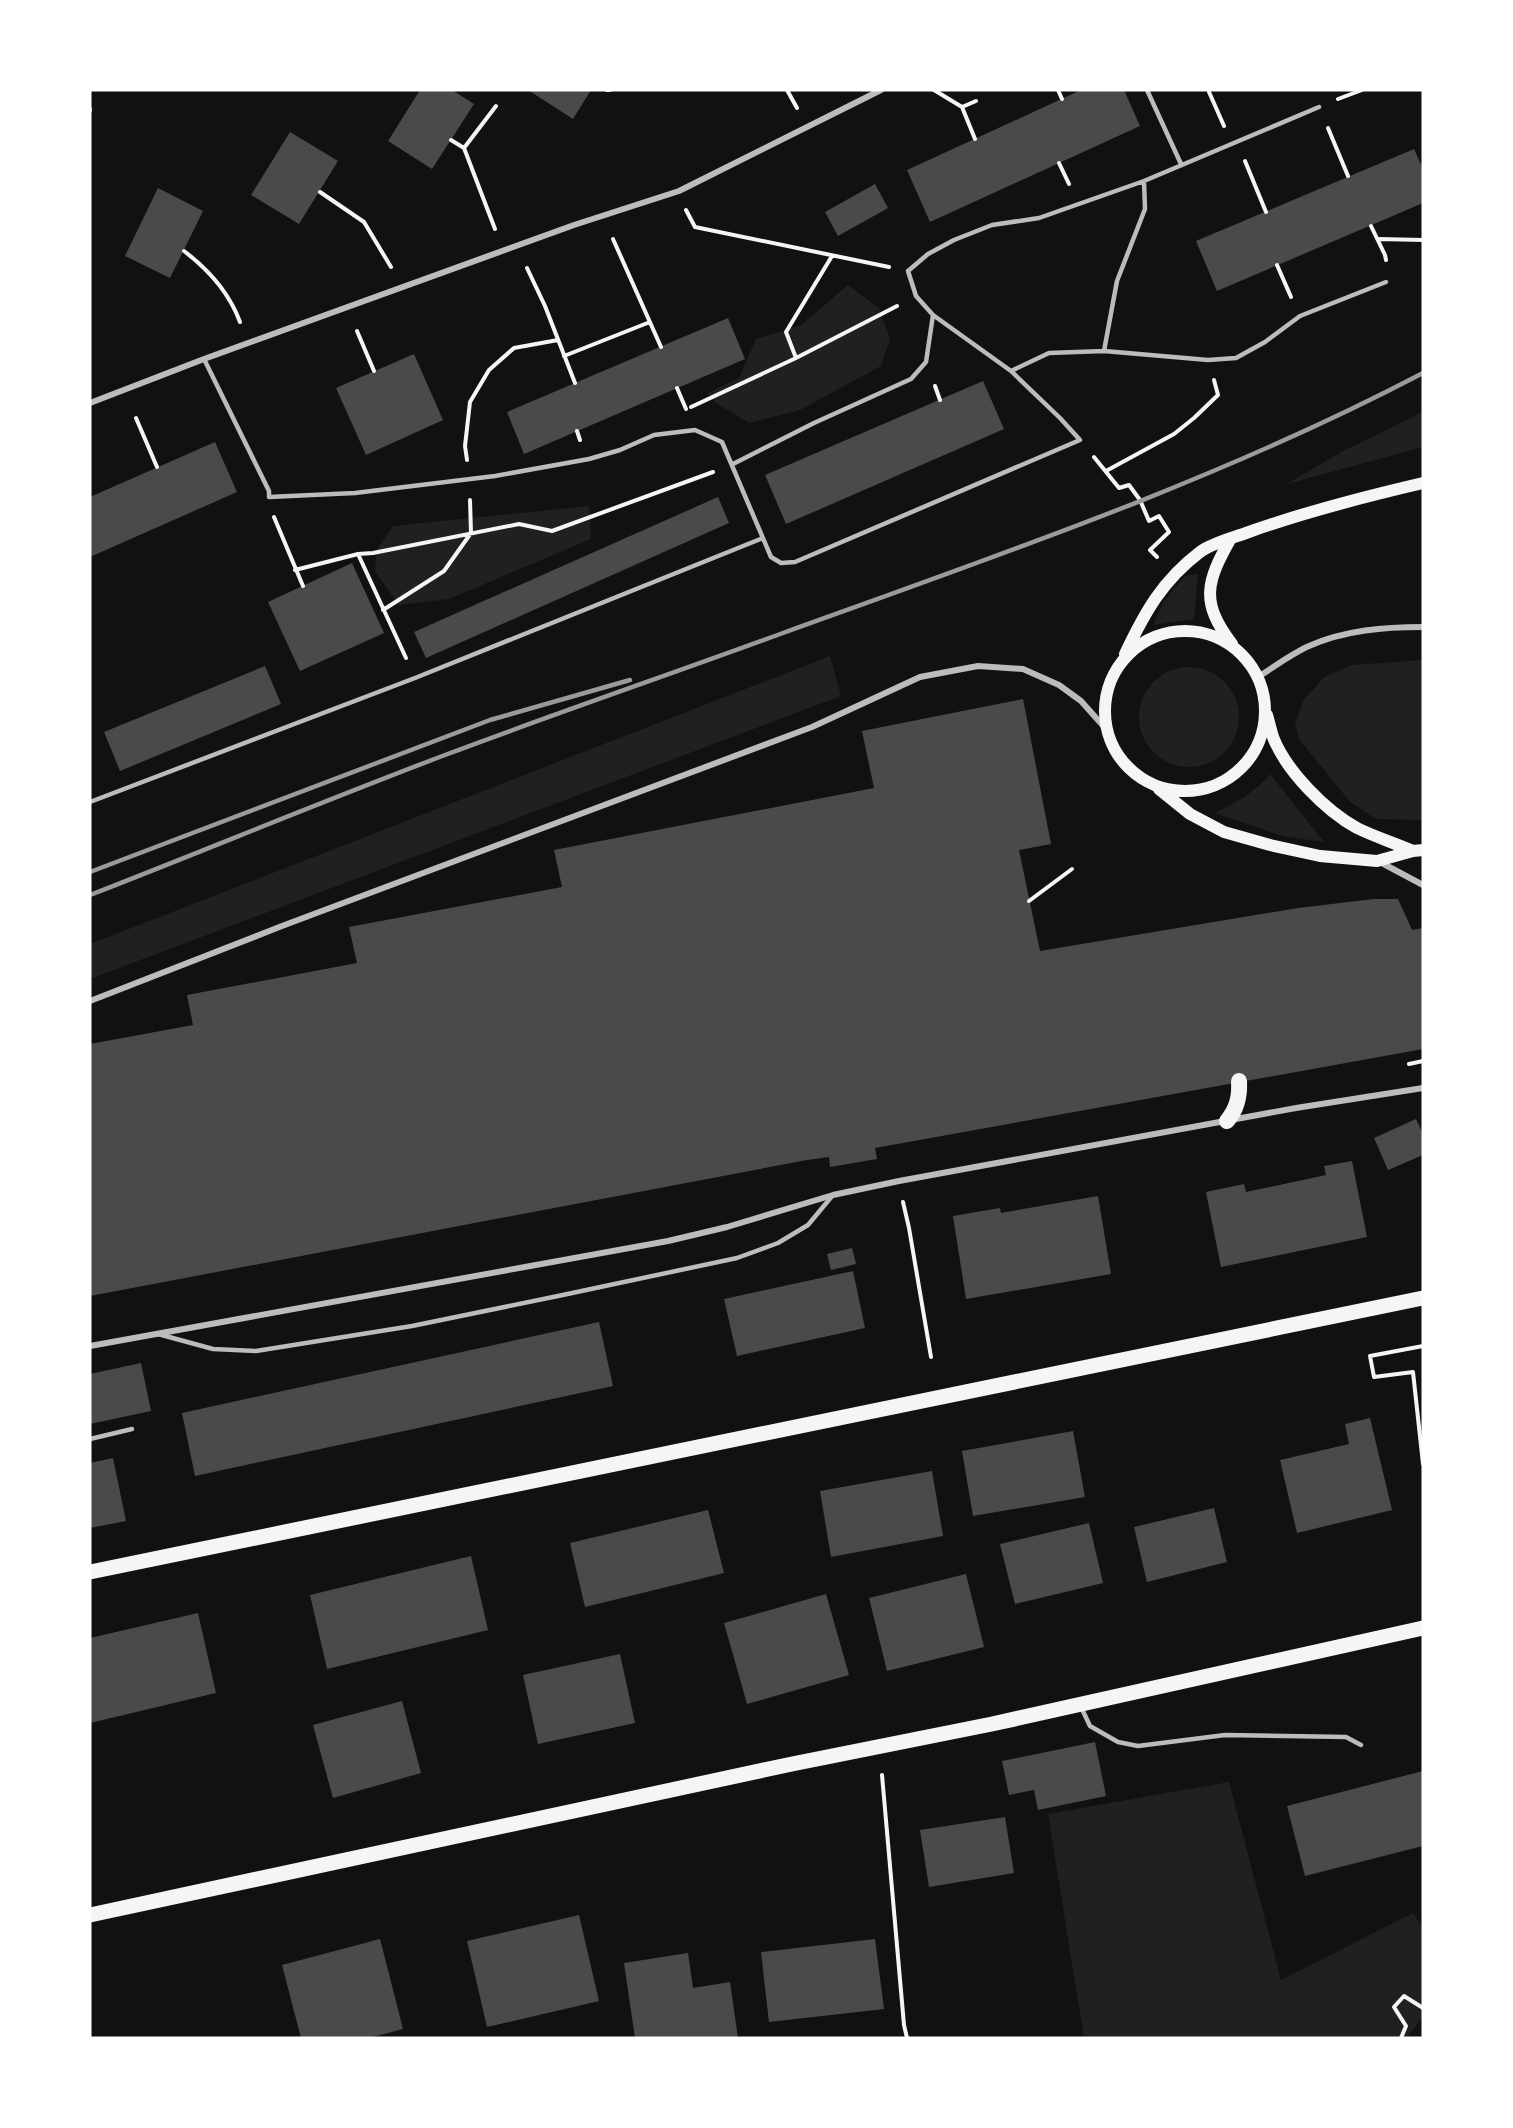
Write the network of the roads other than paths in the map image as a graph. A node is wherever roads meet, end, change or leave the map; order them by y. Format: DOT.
graph roads {
  1 [pos="881,90"];
  2 [pos="1148,90"];
  3 [pos="1319,106"];
  4 [pos="1181,164"];
  5 [pos="1143,181"];
  6 [pos="1386,282"];
  7 [pos="933,315"];
  8 [pos="1104,351"];
  9 [pos="204,359"];
  10 [pos="1011,371"];
  11 [pos="90,403"];
  12 [pos="733,464"];
  13 [pos="1423,483"];
  14 [pos="763,537"];
  15 [pos="1231,538"];
  16 [pos="1423,627"];
  17 [pos="1234,648"];
  18 [pos="1122,661"];
  19 [pos="1258,677"];
  20 [pos="1264,705"];
  21 [pos="1106,729"];
  22 [pos="1155,786"];
  23 [pos="90,802"];
  24 [pos="1418,851"];
  25 [pos="1377,861"];
  26 [pos="1423,885"];
  27 [pos="90,1001"];
  28 [pos="1239,1082"];
  29 [pos="1423,1088"];
  30 [pos="1227,1121"];
  31 [pos="833,1195"];
  32 [pos="1423,1298"];
  33 [pos="157,1334"];
  34 [pos="90,1346"];
  35 [pos="132,1429"];
  36 [pos="90,1439"];
  37 [pos="90,1572"];
  38 [pos="1423,1628"];
  39 [pos="1080,1704"];
  40 [pos="1361,1745"];
  41 [pos="90,1915"];
  1 -- 9 [label="street"];
  2 -- 4 [label="lane"];
  3 -- 4 [label="lane"];
  4 -- 5 [label="lane"];
  5 -- 7 [label="lane"];
  5 -- 8 [label="lane"];
  6 -- 8 [label="lane"];
  7 -- 10 [label="lane"];
  7 -- 12 [label="lane"];
  8 -- 10 [label="lane"];
  9 -- 11 [label="street"];
  9 -- 12 [label="lane"];
  10 -- 14 [label="lane"];
  12 -- 14 [label="lane"];
  13 -- 15 [label="main road"];
  14 -- 23 [label="lane"];
  15 -- 17 [label="main road"];
  15 -- 18 [label="main road"];
  16 -- 19 [label="street"];
  17 -- 18 [label="main road"];
  17 -- 19 [label="main road"];
  18 -- 21 [label="main road"];
  19 -- 20 [label="main road"];
  20 -- 22 [label="main road"];
  20 -- 24 [label="main road"];
  21 -- 22 [label="main road"];
  21 -- 27 [label="street"];
  22 -- 25 [label="main road"];
  24 -- 25 [label="main road"];
  25 -- 26 [label="street"];
  28 -- 30 [label="highway"];
  29 -- 30 [label="street"];
  30 -- 31 [label="street"];
  31 -- 33 [label="street"];
  31 -- 33 [label="lane"];
  32 -- 37 [label="main road"];
  33 -- 34 [label="street"];
  35 -- 36 [label="lane"];
  38 -- 39 [label="main road"];
  39 -- 40 [label="lane"];
  39 -- 41 [label="main road"];
}
